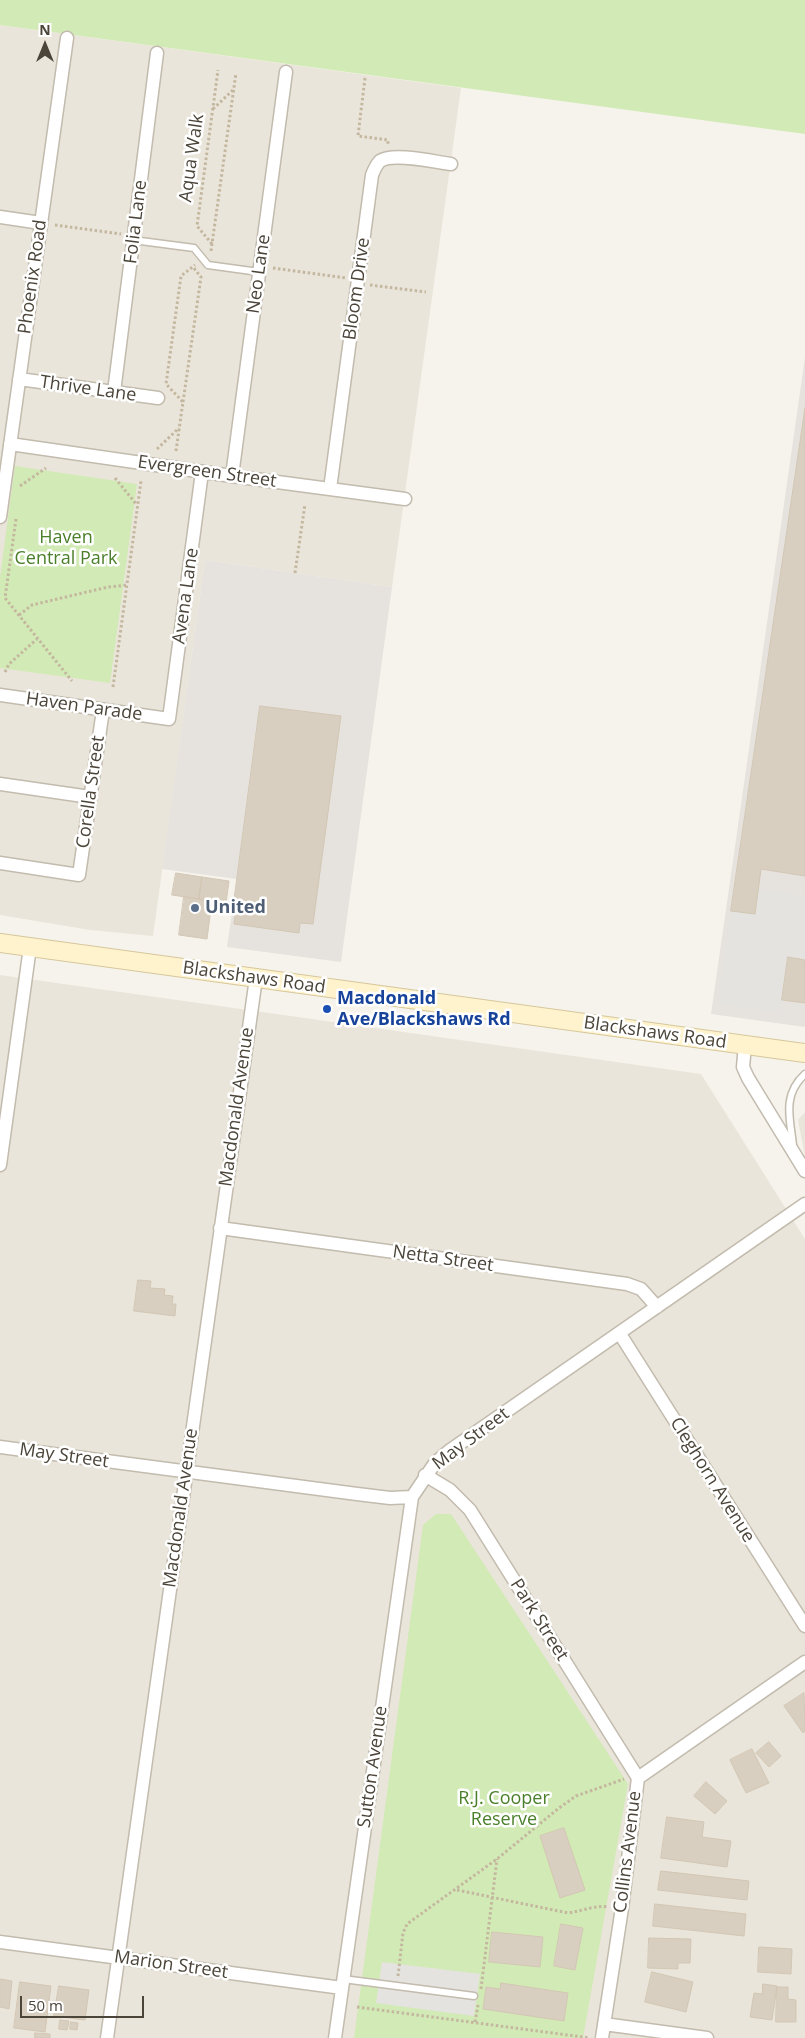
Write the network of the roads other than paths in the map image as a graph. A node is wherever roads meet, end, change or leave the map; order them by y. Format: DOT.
graph roads {
  1 [pos="67,38"];
  2 [pos="157,52"];
  3 [pos="286,72"];
  4 [pos="451,164"];
  5 [pos="0,217"];
  6 [pos="41,223"];
  7 [pos="134,238"];
  8 [pos="260,269"];
  9 [pos="19,379"];
  10 [pos="114,392"];
  11 [pos="158,398"];
  12 [pos="10,444"];
  13 [pos="202,472"];
  14 [pos="232,476"];
  15 [pos="330,489"];
  16 [pos="404,499"];
  17 [pos="0,517"];
  18 [pos="0,695"];
  19 [pos="103,710"];
  20 [pos="169,719"];
  21 [pos="0,784"];
  22 [pos="90,797"];
  23 [pos="0,863"];
  24 [pos="0,943"];
  25 [pos="30,947"];
  26 [pos="256,978"];
  27 [pos="745,1045"];
  28 [pos="805,1053"];
  29 [pos="805,1074"];
  30 [pos="794,1155"];
  31 [pos="0,1165"];
  32 [pos="805,1171"];
  33 [pos="805,1204"];
  34 [pos="220,1228"];
  35 [pos="657,1306"];
  36 [pos="620,1334"];
  37 [pos="0,1447"];
  38 [pos="186,1473"];
  39 [pos="425,1475"];
  40 [pos="412,1497"];
  41 [pos="805,1626"];
  42 [pos="805,1662"];
  43 [pos="636,1775"];
  44 [pos="0,1942"];
  45 [pos="118,1957"];
  46 [pos="343,1984"];
  47 [pos="474,1996"];
  48 [pos="604,2024"];
  49 [pos="107,2038"];
  50 [pos="335,2038"];
  51 [pos="602,2038"];
  52 [pos="707,2038"];
  1 -- 6 [label="street, Phoenix Road"];
  2 -- 7 [label="street, Folia Lane"];
  3 -- 8 [label="street, Neo Lane"];
  4 -- 15 [label="street, Bloom Drive"];
  5 -- 6 [label="street"];
  6 -- 9 [label="street, Phoenix Road"];
  7 -- 8 [label="lane"];
  7 -- 10 [label="street, Folia Lane"];
  8 -- 14 [label="street, Neo Lane"];
  9 -- 10 [label="street, Thrive Lane"];
  9 -- 12 [label="street, Phoenix Road"];
  10 -- 11 [label="street, Thrive Lane"];
  12 -- 13 [label="street, Evergreen Street"];
  12 -- 17 [label="street, Phoenix Road"];
  13 -- 14 [label="street, Evergreen Street"];
  13 -- 20 [label="street, Avena Lane"];
  14 -- 15 [label="street, Evergreen Street"];
  15 -- 16 [label="street, Evergreen Street"];
  18 -- 19 [label="street, Haven Parade"];
  19 -- 20 [label="street, Haven Parade"];
  19 -- 22 [label="street, Corella Street"];
  21 -- 22 [label="street"];
  22 -- 23 [label="street, Corella Street"];
  24 -- 25 [label="main road, Blackshaws Road"];
  25 -- 26 [label="main road, Blackshaws Road"];
  25 -- 31 [label="street"];
  26 -- 27 [label="main road, Blackshaws Road"];
  26 -- 34 [label="street, Macdonald Avenue"];
  27 -- 28 [label="main road, Blackshaws Road"];
  27 -- 30 [label="street"];
  29 -- 30 [label="lane"];
  30 -- 32 [label="street"];
  33 -- 35 [label="street, May Street"];
  34 -- 35 [label="street, Netta Street"];
  34 -- 38 [label="street, Macdonald Avenue"];
  35 -- 36 [label="street, May Street"];
  36 -- 39 [label="street, May Street"];
  36 -- 41 [label="street, Cleghorn Avenue"];
  37 -- 38 [label="street, May Street"];
  38 -- 40 [label="street, May Street"];
  38 -- 45 [label="street, Macdonald Avenue"];
  39 -- 40 [label="street, May Street"];
  39 -- 43 [label="street, Park Street"];
  40 -- 46 [label="street, Sutton Avenue"];
  42 -- 43 [label="street, Collins Avenue"];
  43 -- 48 [label="street, Collins Avenue"];
  44 -- 45 [label="street, Marion Street"];
  45 -- 46 [label="street, Marion Street"];
  45 -- 49 [label="street, Macdonald Avenue"];
  46 -- 47 [label="lane"];
  46 -- 50 [label="street, Sutton Avenue"];
  48 -- 51 [label="street, Collins Avenue"];
  48 -- 52 [label="street"];
}
